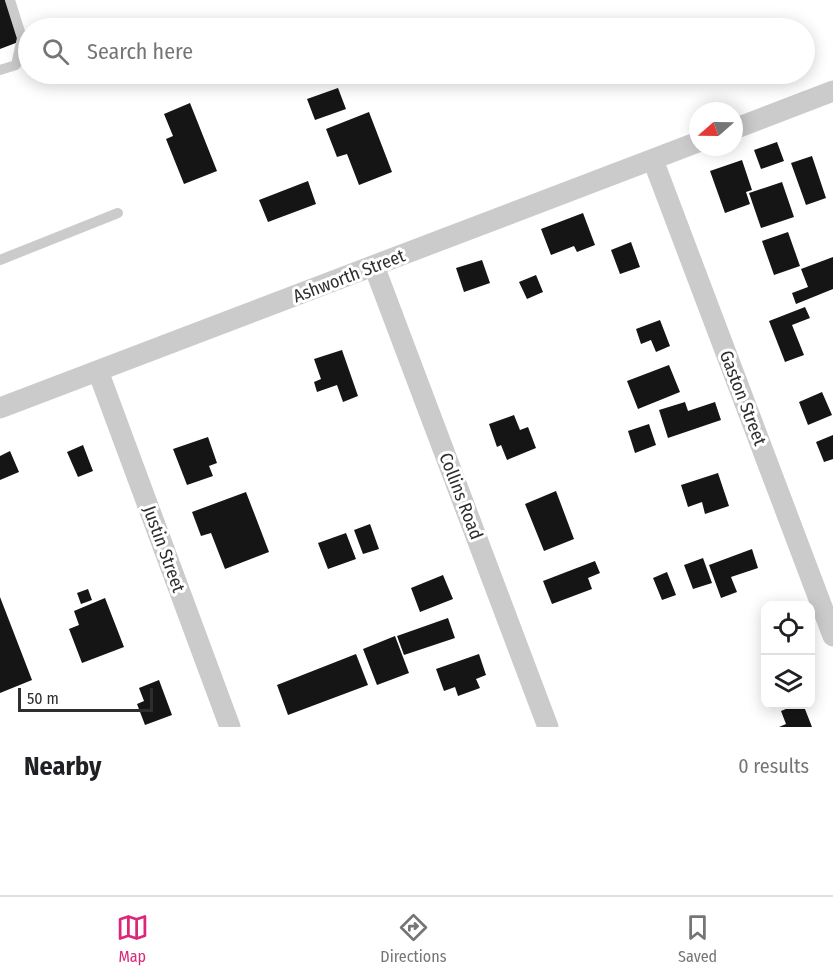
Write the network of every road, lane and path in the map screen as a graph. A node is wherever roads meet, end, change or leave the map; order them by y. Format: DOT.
graph roads {
  1 [pos="10,0"];
  2 [pos="18,25"];
  3 [pos="18,56"];
  4 [pos="0,70"];
  5 [pos="833,91"];
  6 [pos="743,126"];
  7 [pos="689,146"];
  8 [pos="652,160"];
  9 [pos="118,213"];
  10 [pos="0,260"];
  11 [pos="374,266"];
  12 [pos="98,371"];
  13 [pos="0,408"];
  14 [pos="833,636"];
  15 [pos="230,727"];
  16 [pos="548,727"];
  1 -- 2 [label="lane"];
  3 -- 4 [label="lane"];
  5 -- 6 [label="street"];
  7 -- 8 [label="street, Ashworth Street"];
  8 -- 11 [label="street, Ashworth Street"];
  8 -- 14 [label="street, Gaston Street"];
  9 -- 10 [label="lane"];
  11 -- 12 [label="street, Ashworth Street"];
  11 -- 16 [label="street, Collins Road"];
  12 -- 13 [label="street, Ashworth Street"];
  12 -- 15 [label="street, Justin Street"];
}
